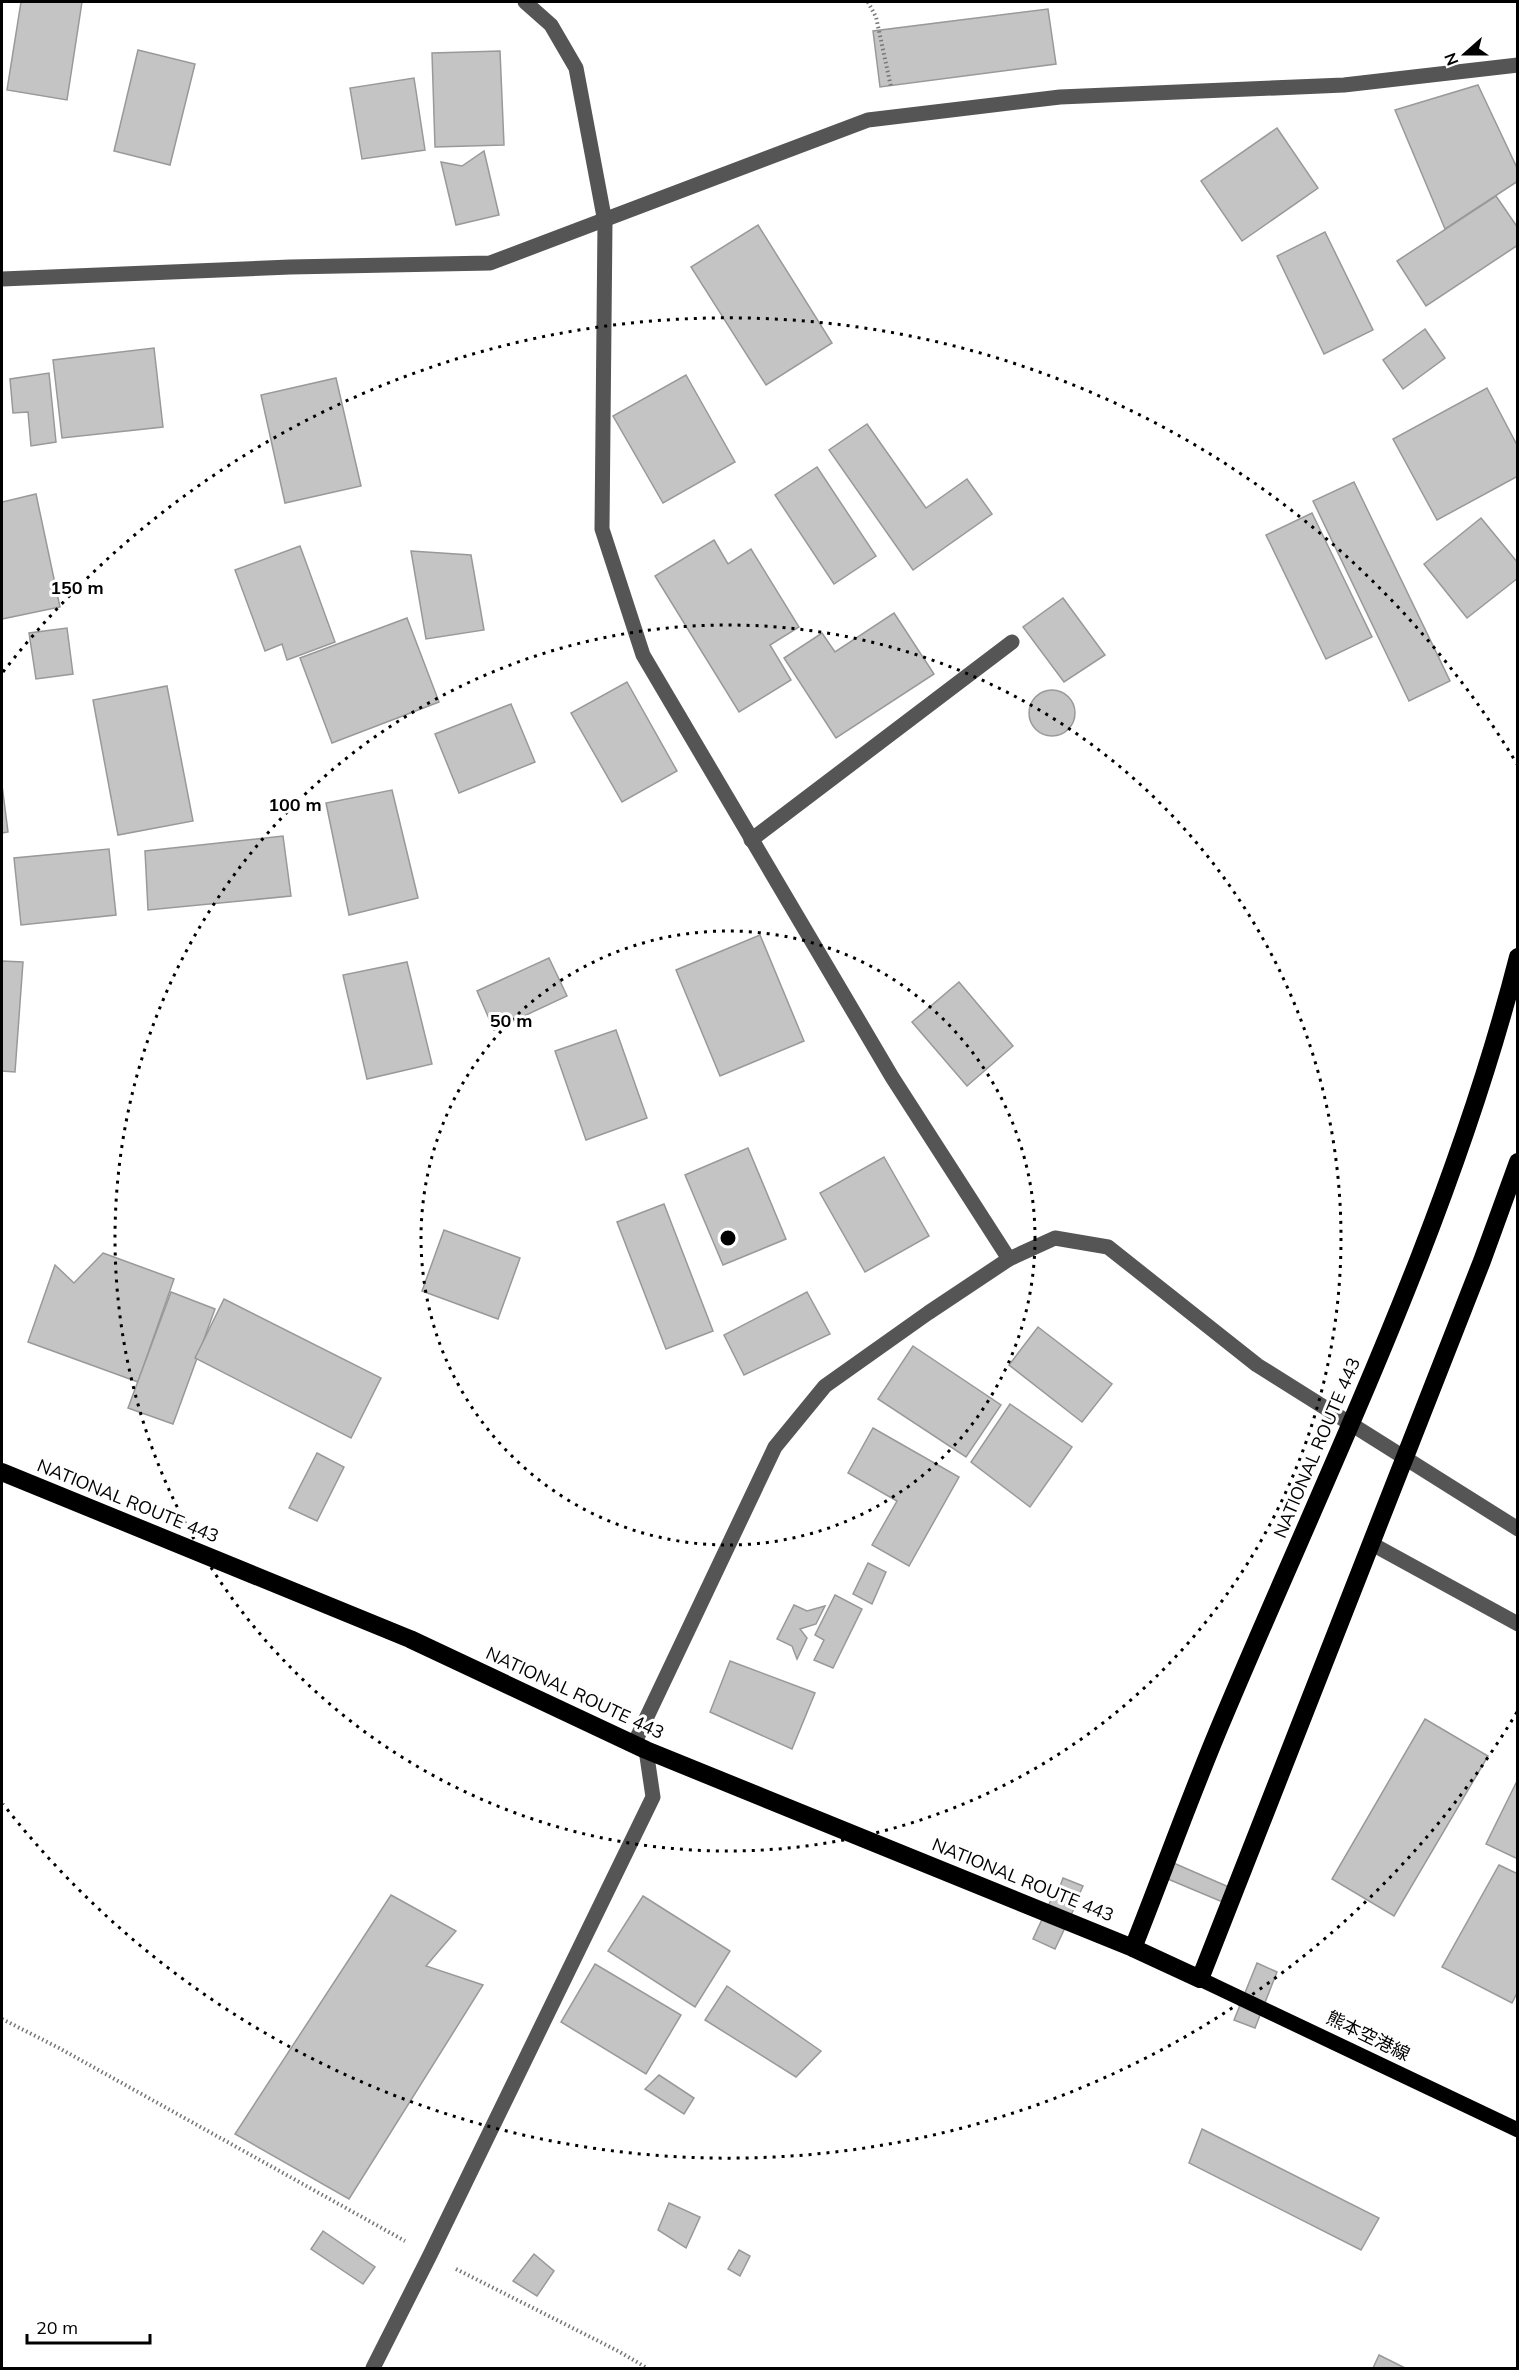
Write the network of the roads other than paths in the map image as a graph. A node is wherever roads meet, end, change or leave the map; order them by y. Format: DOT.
graph roads {
  1 [pos="525,2"];
  2 [pos="1518,65"];
  3 [pos="605,222"];
  4 [pos="2,279"];
  5 [pos="1011,642"];
  6 [pos="751,840"];
  7 [pos="1518,957"];
  8 [pos="1518,1162"];
  9 [pos="1010,1259"];
  10 [pos="2,1472"];
  11 [pos="1518,1529"];
  12 [pos="1372,1544"];
  13 [pos="1518,1624"];
  14 [pos="640,1747"];
  15 [pos="1133,1948"];
  16 [pos="1200,1979"];
  17 [pos="1518,2130"];
  18 [pos="373,2368"];
  1 -- 3 [label="street"];
  2 -- 3 [label="street"];
  3 -- 4 [label="street"];
  3 -- 6 [label="street"];
  5 -- 6 [label="street"];
  6 -- 9 [label="street"];
  7 -- 15 [label="highway, NATIONAL ROUTE 443"];
  8 -- 12 [label="highway"];
  9 -- 11 [label="street"];
  9 -- 14 [label="street"];
  10 -- 14 [label="highway, NATIONAL ROUTE 443"];
  12 -- 13 [label="street"];
  12 -- 16 [label="highway"];
  14 -- 15 [label="highway, NATIONAL ROUTE 443"];
  14 -- 18 [label="street"];
  15 -- 16 [label="highway, NATIONAL ROUTE 443"];
  16 -- 17 [label="main road, 熊本空港線"];
}
